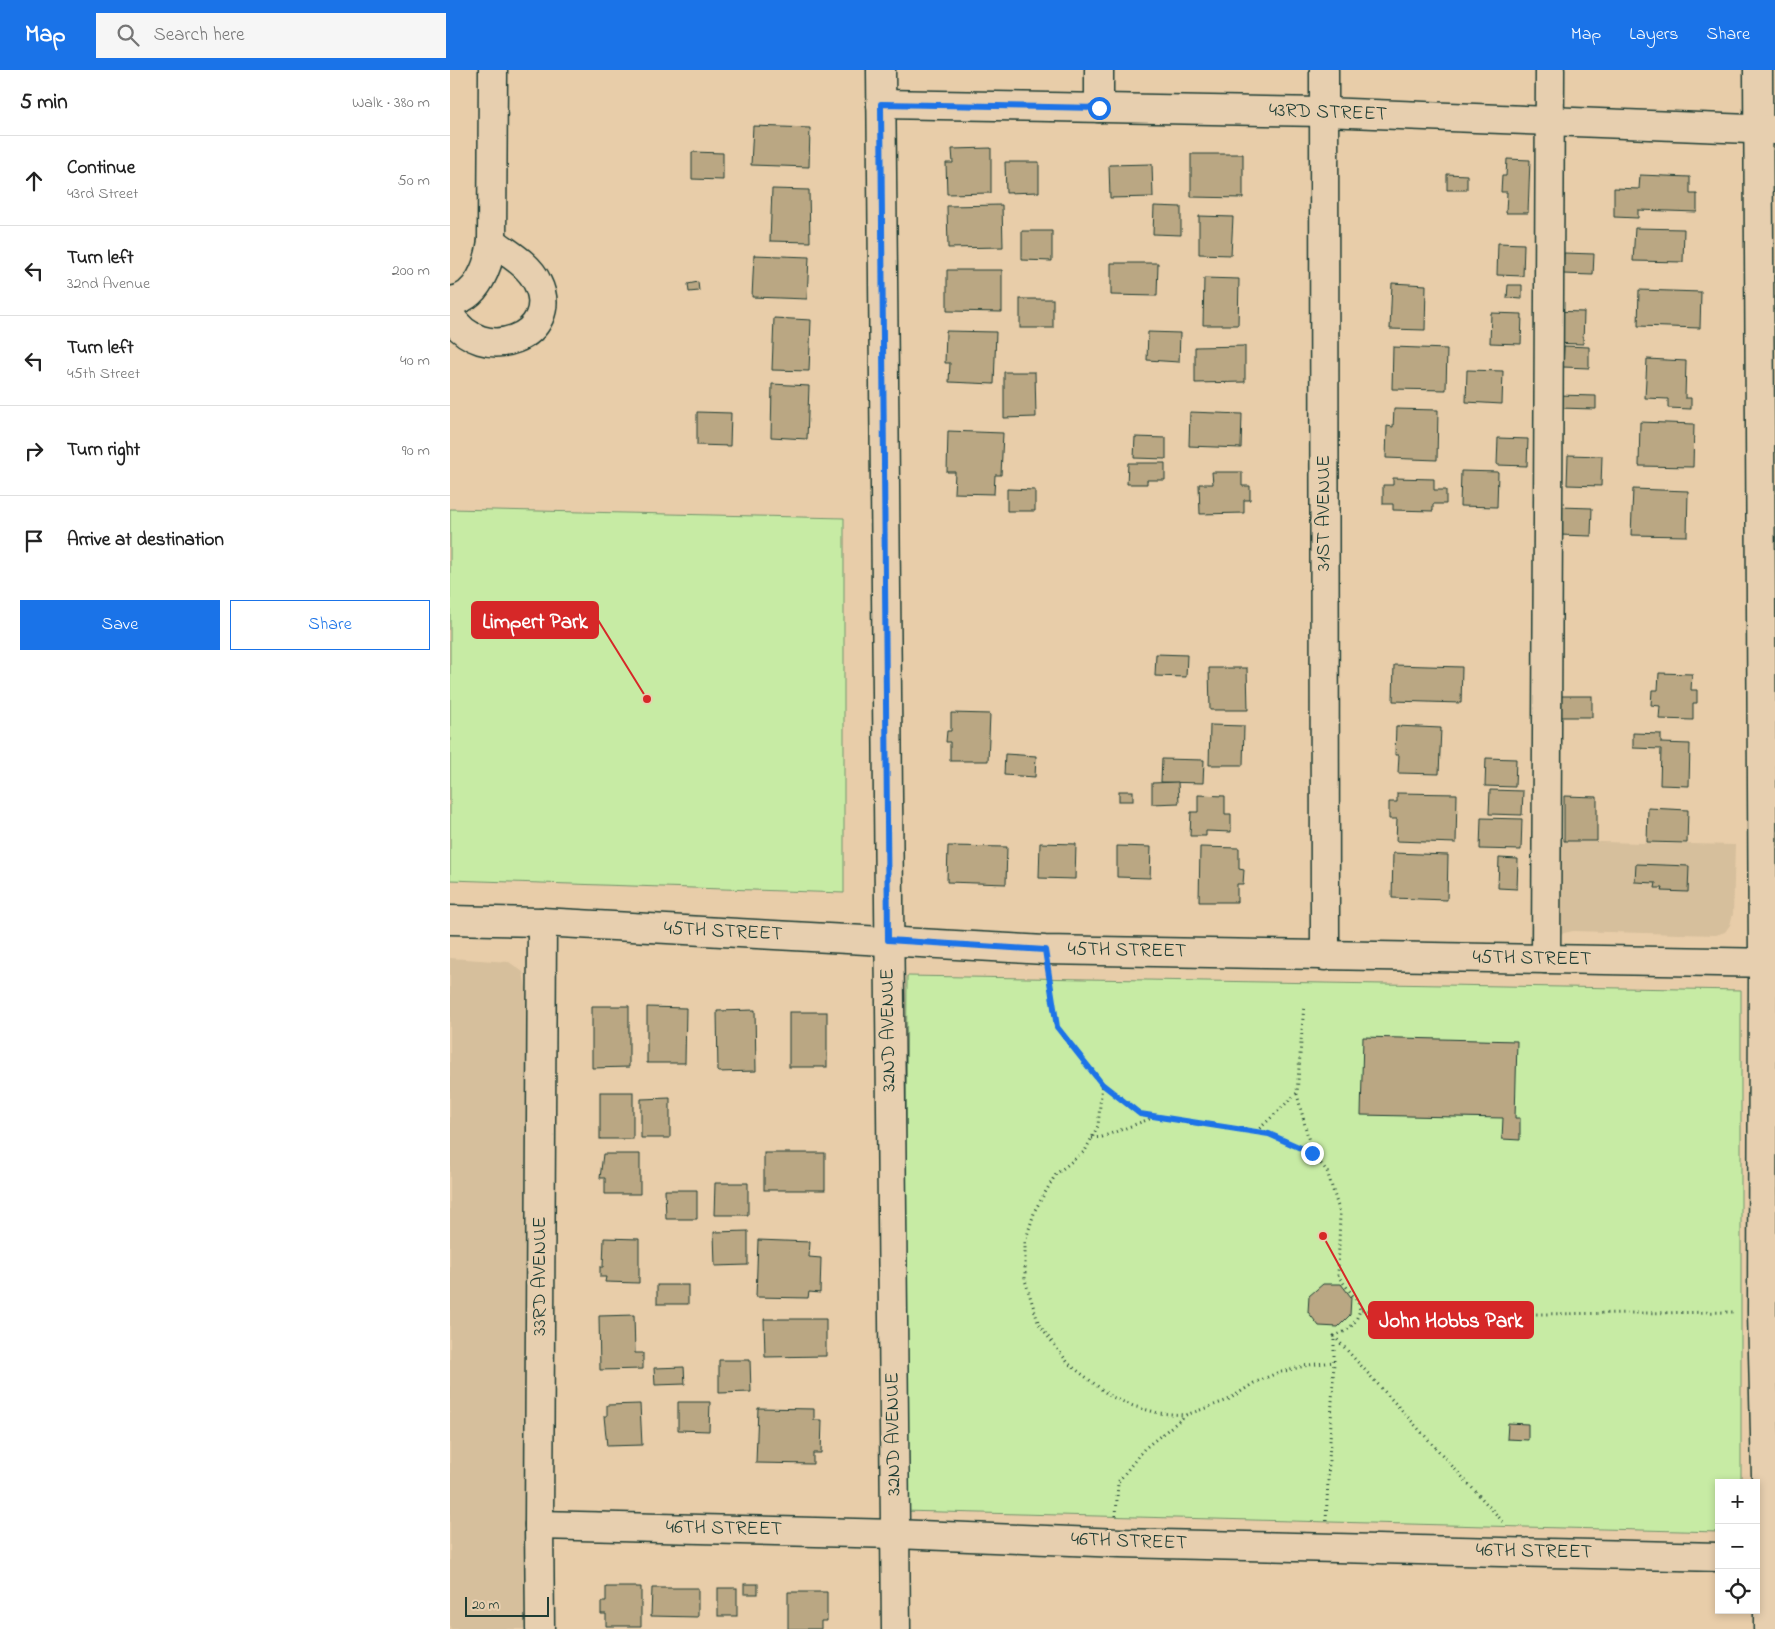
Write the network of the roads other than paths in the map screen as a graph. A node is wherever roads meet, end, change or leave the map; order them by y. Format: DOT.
graph roads {
  1 [pos="493,70"];
  2 [pos="881,70"];
  3 [pos="1099,70"];
  4 [pos="1324,70"];
  5 [pos="1550,70"];
  6 [pos="1758,70"];
  7 [pos="881,104"];
  8 [pos="1099,108"];
  9 [pos="1324,112"];
  10 [pos="1550,121"];
  11 [pos="1766,130"];
  12 [pos="492,241"];
  13 [pos="450,301"];
  14 [pos="450,315"];
  15 [pos="450,920"];
  16 [pos="542,922"];
  17 [pos="888,940"];
  18 [pos="1325,956"];
  19 [pos="1546,959"];
  20 [pos="1769,963"];
  21 [pos="539,1525"];
  22 [pos="895,1534"];
  23 [pos="1715,1557"];
  24 [pos="1767,1558"];
  25 [pos="540,1629"];
  26 [pos="896,1629"];
  27 [pos="1768,1629"];
  1 -- 12 [label="street"];
  2 -- 7 [label="street, 32ND AVENUE"];
  3 -- 8 [label="street"];
  4 -- 9 [label="street, 31ST AVENUE"];
  5 -- 10 [label="street"];
  6 -- 11 [label="street"];
  7 -- 8 [label="street, 43RD STREET"];
  7 -- 17 [label="street, 32ND AVENUE"];
  8 -- 9 [label="street, 43RD STREET"];
  9 -- 10 [label="street, 43RD STREET"];
  9 -- 18 [label="street, 31ST AVENUE"];
  10 -- 11 [label="street, 43RD STREET"];
  10 -- 19 [label="street"];
  11 -- 20 [label="street"];
  12 -- 13 [label="street"];
  12 -- 14 [label="street"];
  15 -- 16 [label="street, 45TH STREET"];
  16 -- 17 [label="street, 45TH STREET"];
  16 -- 21 [label="street, 33RD AVENUE"];
  17 -- 18 [label="street, 45TH STREET"];
  17 -- 22 [label="street, 32ND AVENUE"];
  18 -- 19 [label="street, 45TH STREET"];
  19 -- 20 [label="street, 45TH STREET"];
  20 -- 24 [label="street"];
  21 -- 22 [label="street, 46TH STREET"];
  21 -- 25 [label="street, 33RD AVENUE"];
  22 -- 23 [label="street, 46TH STREET"];
  22 -- 26 [label="street, 32ND AVENUE"];
  24 -- 27 [label="street"];
}
